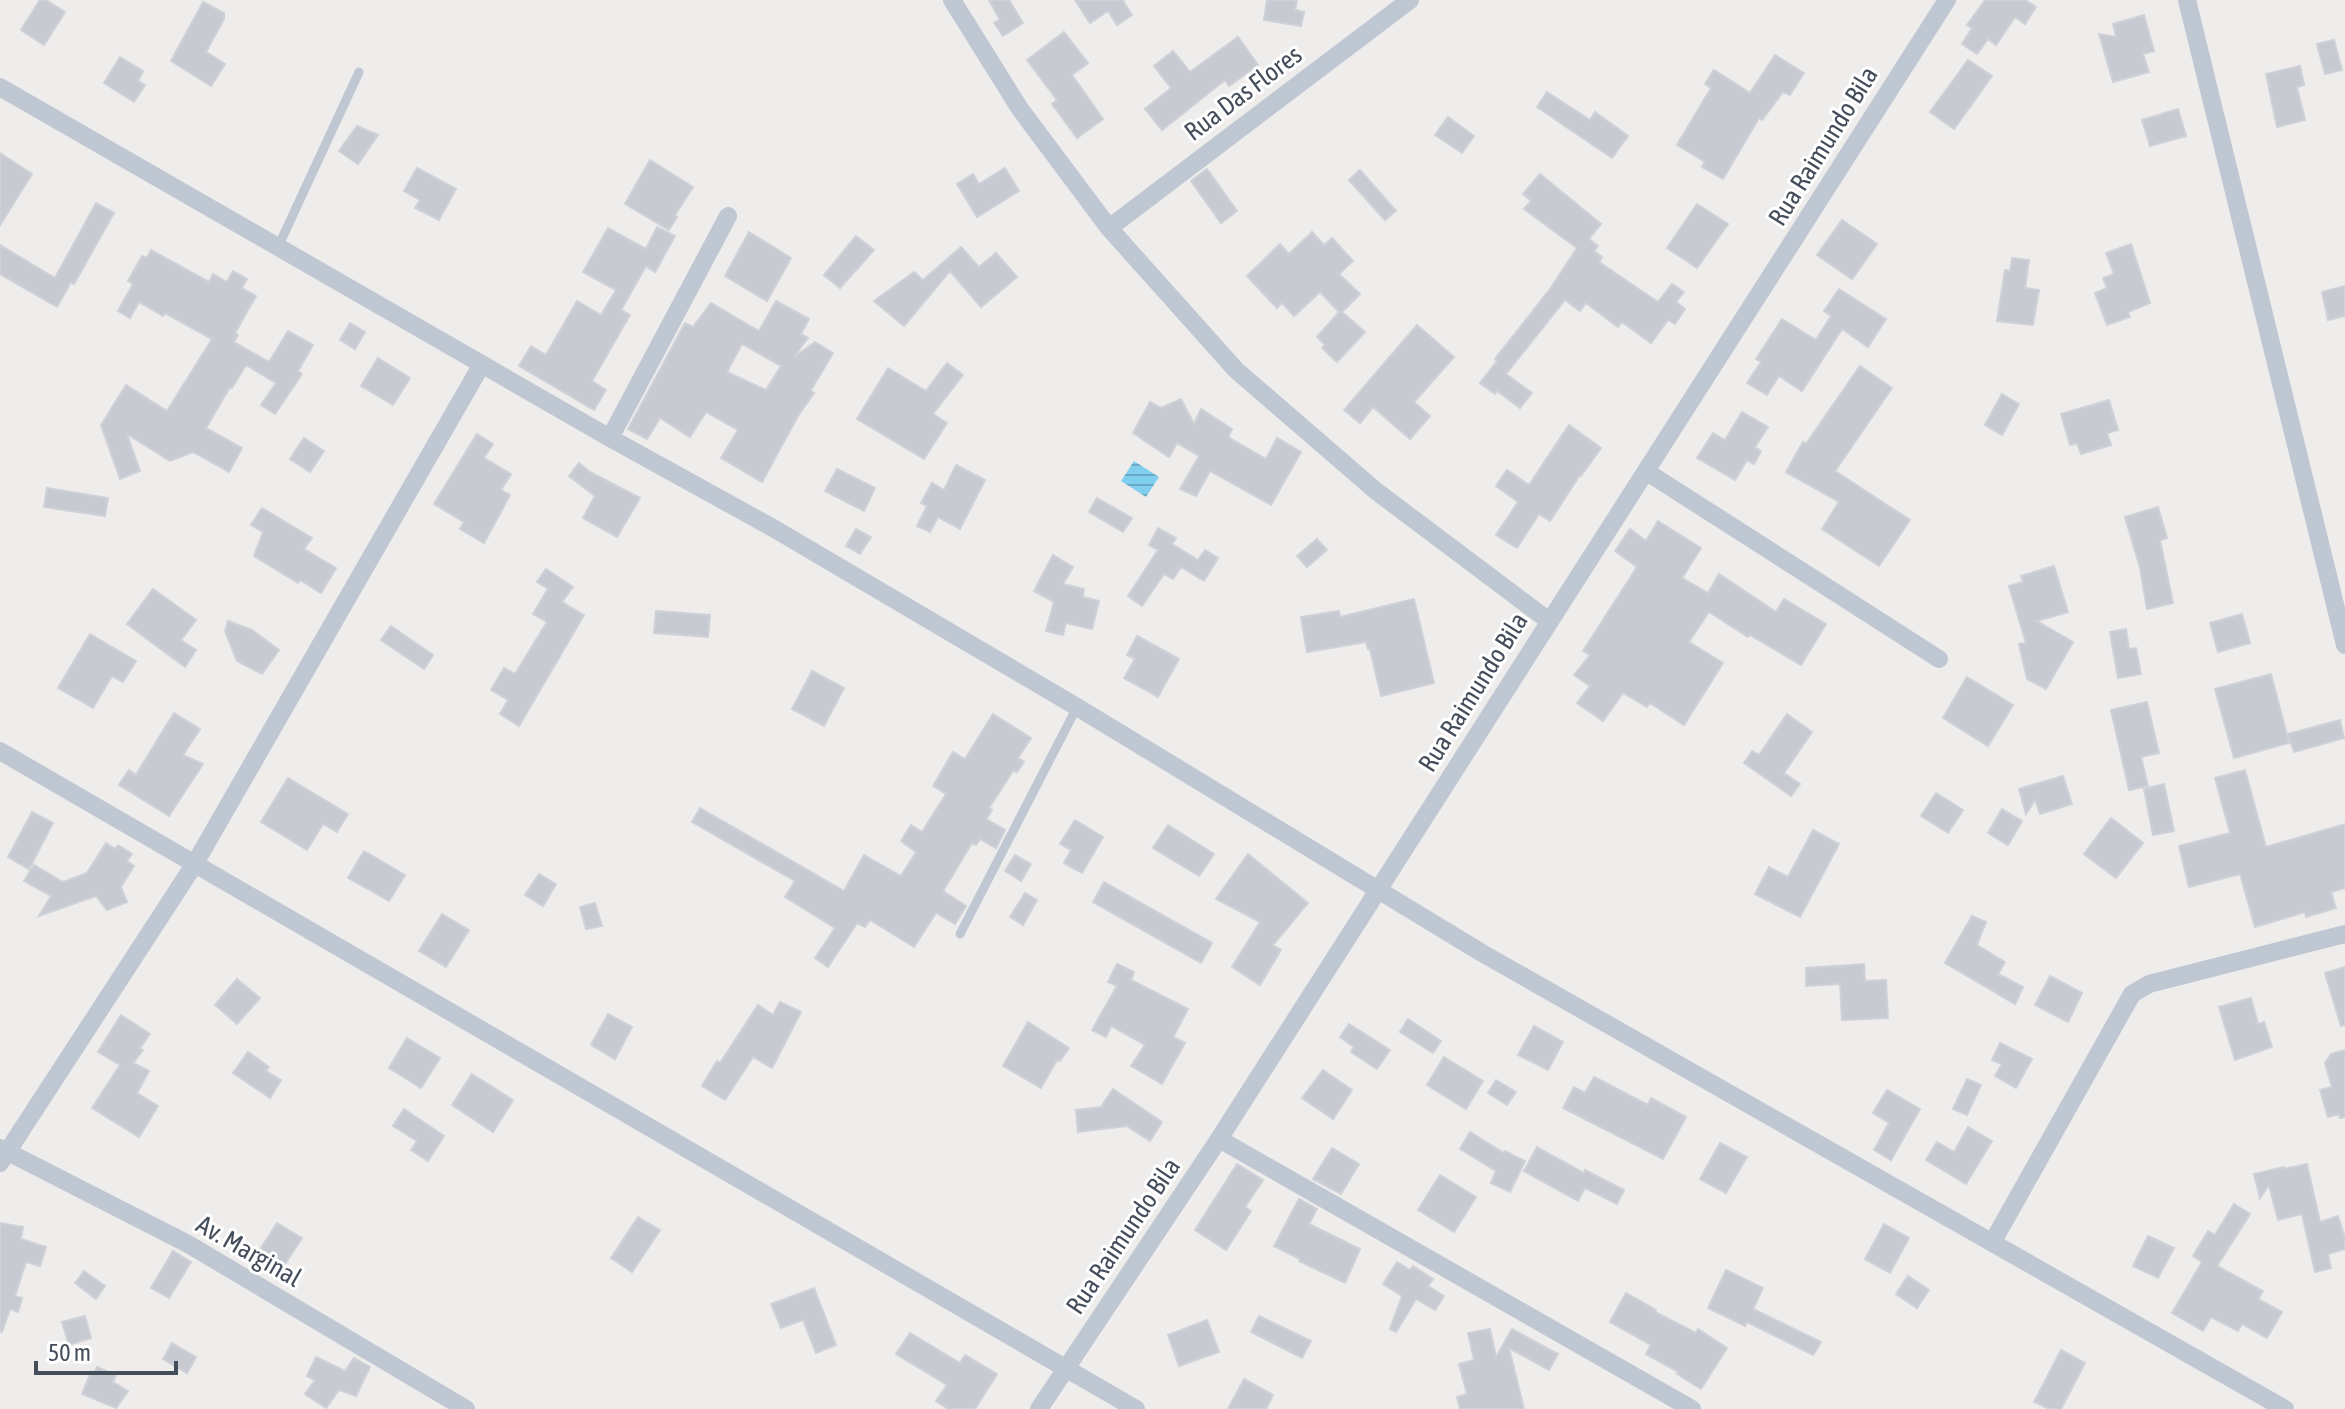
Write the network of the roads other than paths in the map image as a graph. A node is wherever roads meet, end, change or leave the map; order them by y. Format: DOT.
graph roads {
  1 [pos="952,0"];
  2 [pos="1410,0"];
  3 [pos="1947,0"];
  4 [pos="2187,0"];
  5 [pos="359,72"];
  6 [pos="0,87"];
  7 [pos="728,216"];
  8 [pos="1109,228"];
  9 [pos="278,247"];
  10 [pos="482,364"];
  11 [pos="610,438"];
  12 [pos="1647,472"];
  13 [pos="1549,621"];
  14 [pos="2345,645"];
  15 [pos="1939,659"];
  16 [pos="1077,707"];
  17 [pos="0,751"];
  18 [pos="194,865"];
  19 [pos="1379,889"];
  20 [pos="960,934"];
  21 [pos="2345,934"];
  22 [pos="1219,1139"];
  23 [pos="2,1154"];
  24 [pos="1992,1243"];
  25 [pos="1066,1368"];
  26 [pos="466,1409"];
  27 [pos="1039,1409"];
  28 [pos="1136,1409"];
  29 [pos="1692,1409"];
  30 [pos="2285,1409"];
  1 -- 8 [label="street"];
  2 -- 8 [label="street, Rua Das Flores"];
  3 -- 12 [label="street, Rua Raimundo Bila"];
  4 -- 14 [label="street"];
  5 -- 9 [label="lane"];
  6 -- 9 [label="street"];
  7 -- 11 [label="street"];
  8 -- 13 [label="street"];
  9 -- 10 [label="street"];
  10 -- 11 [label="street"];
  10 -- 18 [label="street"];
  11 -- 16 [label="street"];
  12 -- 13 [label="street, Rua Raimundo Bila"];
  12 -- 15 [label="street"];
  13 -- 19 [label="street, Rua Raimundo Bila"];
  16 -- 19 [label="street"];
  16 -- 20 [label="lane"];
  17 -- 18 [label="street"];
  18 -- 23 [label="street"];
  18 -- 25 [label="street"];
  19 -- 22 [label="street, Rua Raimundo Bila"];
  19 -- 24 [label="street"];
  21 -- 24 [label="street"];
  22 -- 25 [label="street, Rua Raimundo Bila"];
  22 -- 29 [label="street"];
  23 -- 26 [label="street, Av. Marginal"];
  24 -- 30 [label="street"];
  25 -- 27 [label="street, Rua Raimundo Bila"];
  25 -- 28 [label="street"];
}
